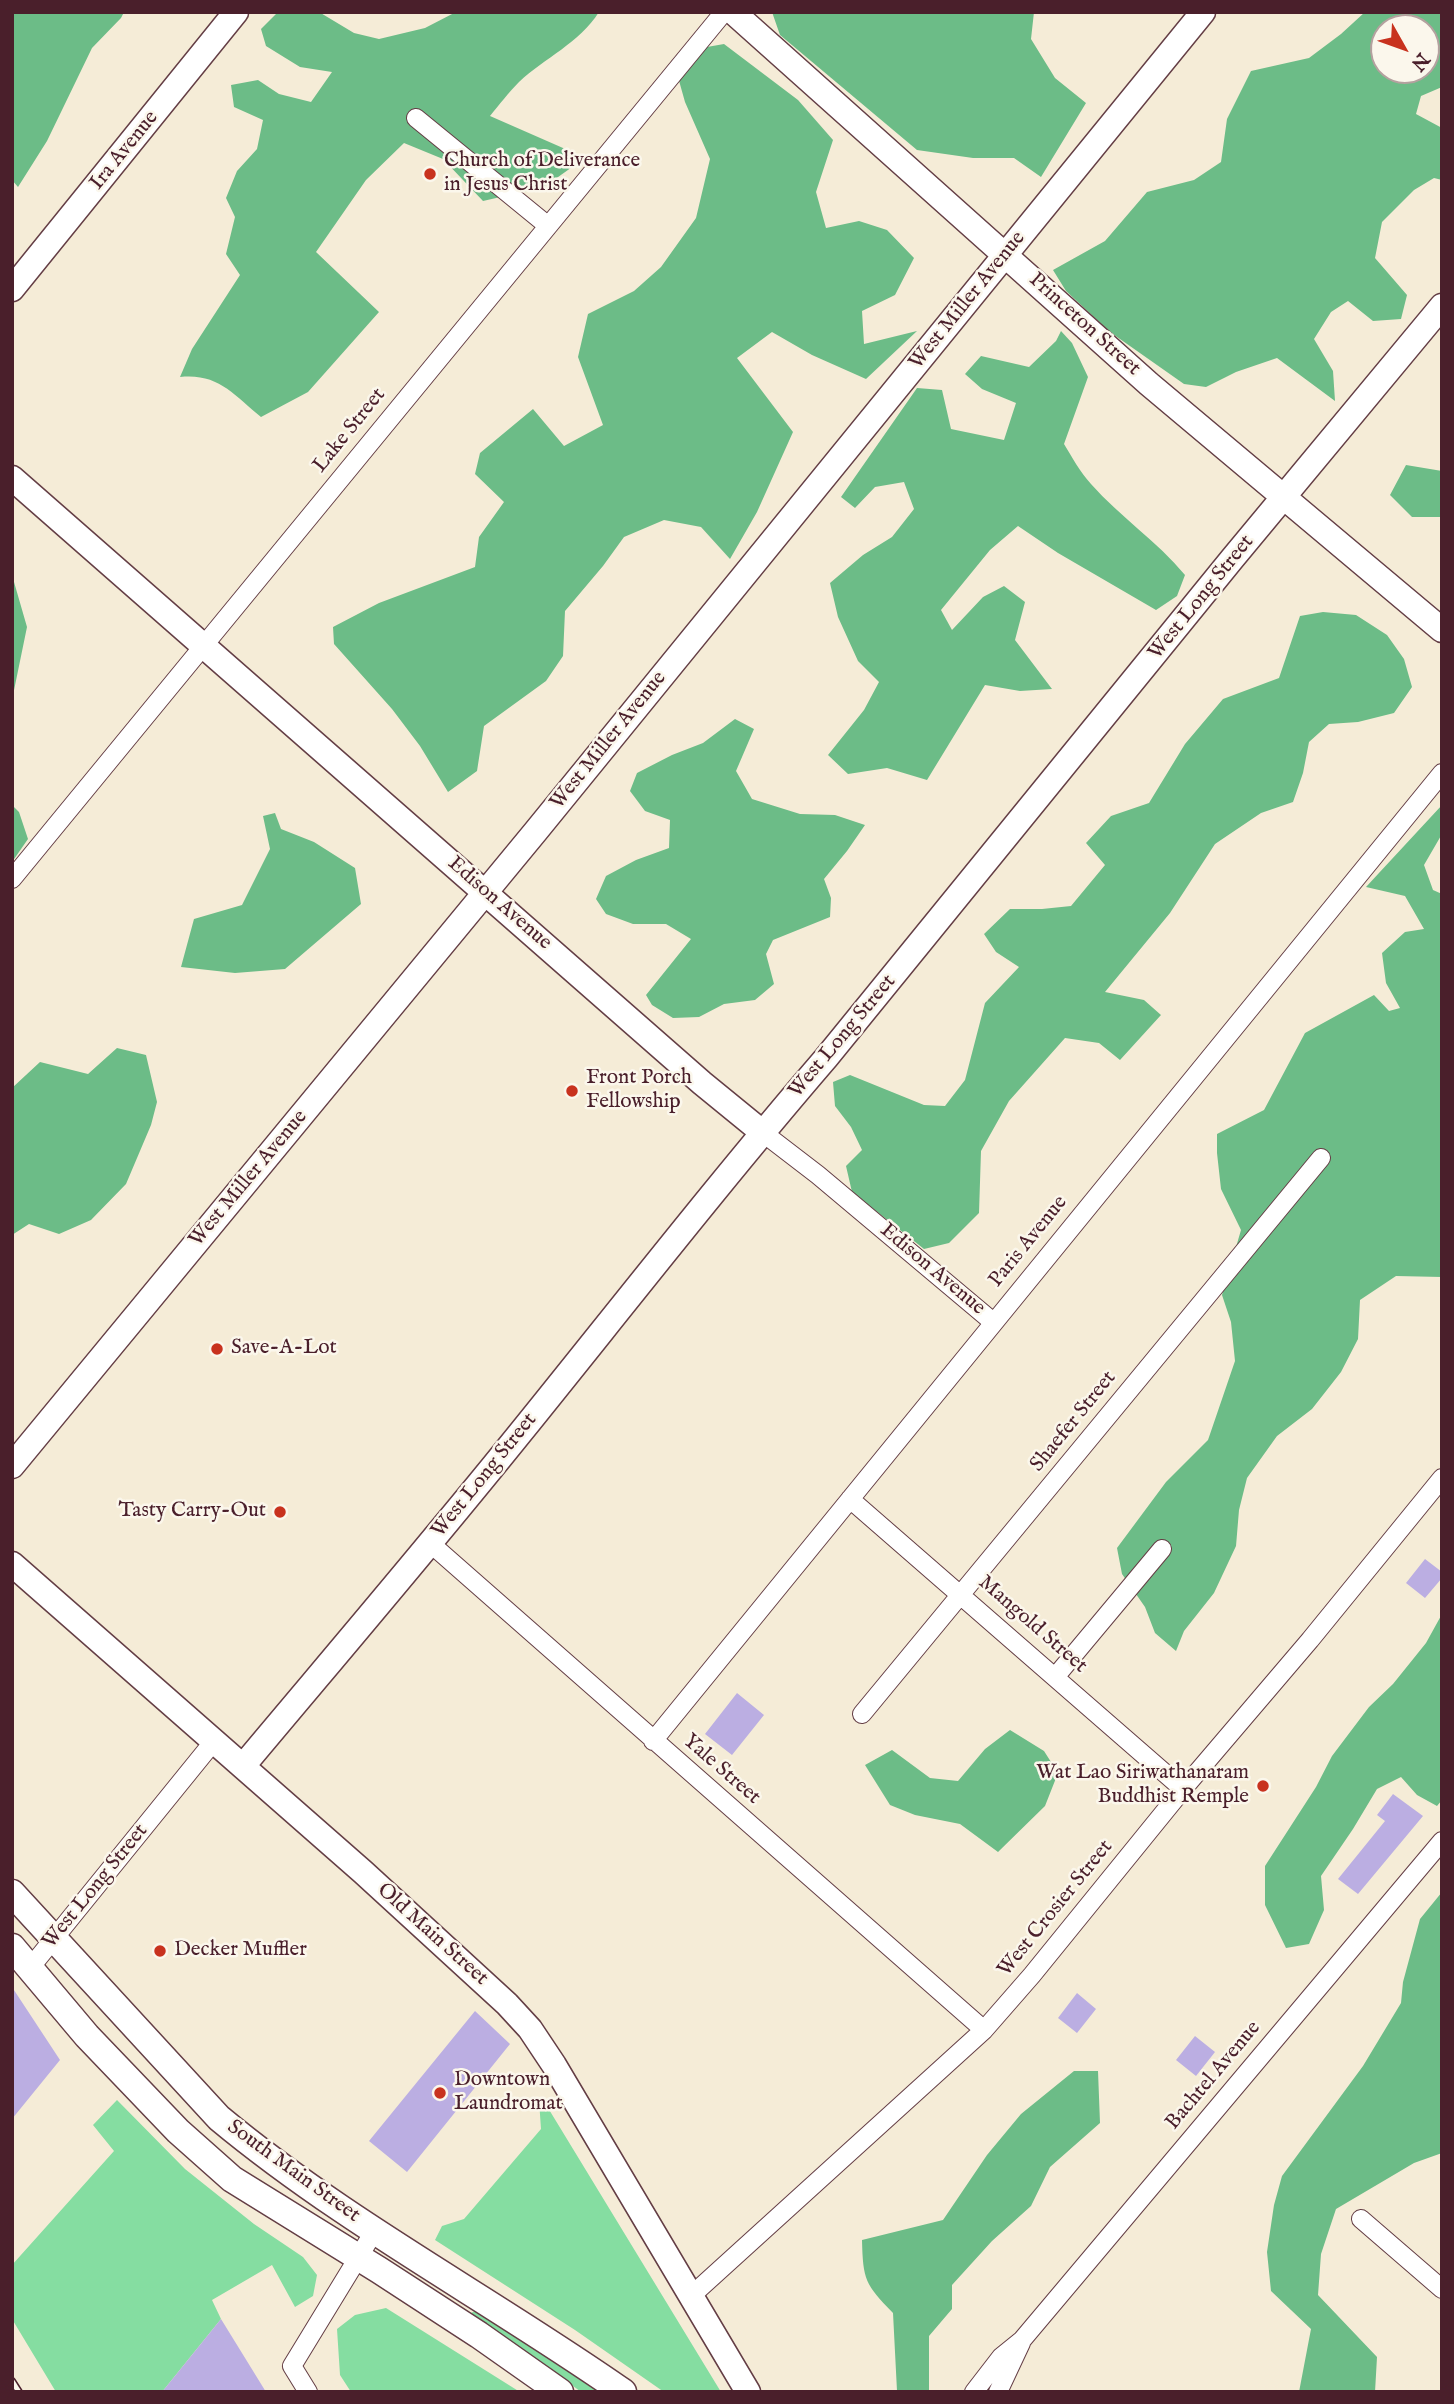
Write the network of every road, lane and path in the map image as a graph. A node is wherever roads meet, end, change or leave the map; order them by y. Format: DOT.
graph roads {
  1 [pos="236,12"];
  2 [pos="724,12"];
  3 [pos="733,12"];
  4 [pos="1203,12"];
  5 [pos="416,118"];
  6 [pos="547,225"];
  7 [pos="1006,254"];
  8 [pos="12,289"];
  9 [pos="1442,306"];
  10 [pos="12,478"];
  11 [pos="1283,498"];
  12 [pos="1442,630"];
  13 [pos="203,645"];
  14 [pos="1442,772"];
  15 [pos="12,879"];
  16 [pos="484,893"];
  17 [pos="762,1132"];
  18 [pos="1321,1158"];
  19 [pos="993,1322"];
  20 [pos="12,1466"];
  21 [pos="1442,1478"];
  22 [pos="850,1499"];
  23 [pos="430,1543"];
  24 [pos="1162,1549"];
  25 [pos="12,1564"];
  26 [pos="961,1594"];
  27 [pos="1056,1676"];
  28 [pos="862,1714"];
  29 [pos="214,1741"];
  30 [pos="653,1741"];
  31 [pos="243,1766"];
  32 [pos="1183,1789"];
  33 [pos="1442,1841"];
  34 [pos="12,1893"];
  35 [pos="55,1938"];
  36 [pos="12,1947"];
  37 [pos="30,1968"];
  38 [pos="984,2030"];
  39 [pos="1361,2219"];
  40 [pos="375,2231"];
  41 [pos="358,2258"];
  42 [pos="1442,2289"];
  43 [pos="691,2296"];
  44 [pos="1022,2340"];
  45 [pos="308,2392"];
  46 [pos="560,2392"];
  47 [pos="623,2392"];
  48 [pos="748,2392"];
  49 [pos="974,2392"];
  50 [pos="998,2392"];
  1 -- 8 [label="street, Ira Avenue"];
  2 -- 6 [label="street, Lake Street"];
  3 -- 7 [label="street, Princeton Street"];
  4 -- 7 [label="street, West Miller Avenue"];
  5 -- 6 [label="street"];
  6 -- 13 [label="street, Lake Street"];
  7 -- 11 [label="street, Princeton Street"];
  7 -- 16 [label="street, West Miller Avenue"];
  9 -- 11 [label="street, West Long Street"];
  10 -- 13 [label="street, Edison Avenue"];
  11 -- 12 [label="street, Princeton Street"];
  11 -- 17 [label="street, West Long Street"];
  13 -- 15 [label="street, Lake Street"];
  13 -- 16 [label="street, Edison Avenue"];
  14 -- 19 [label="street, Paris Avenue"];
  16 -- 17 [label="street, Edison Avenue"];
  16 -- 20 [label="street, West Miller Avenue"];
  17 -- 19 [label="street, Edison Avenue"];
  17 -- 23 [label="street, West Long Street"];
  18 -- 26 [label="street, Shaefer Street"];
  19 -- 22 [label="street, Paris Avenue"];
  21 -- 32 [label="street, West Crosier Street"];
  22 -- 26 [label="street, Mangold Street"];
  22 -- 30 [label="street, Paris Avenue"];
  23 -- 30 [label="street, Yale Street"];
  23 -- 31 [label="street, West Long Street"];
  24 -- 27 [label="street"];
  25 -- 29 [label="street, Old Main Street"];
  26 -- 27 [label="street, Mangold Street"];
  26 -- 28 [label="street, Shaefer Street"];
  27 -- 32 [label="street, Mangold Street"];
  29 -- 31 [label="street, Old Main Street"];
  29 -- 35 [label="street, West Long Street"];
  30 -- 38 [label="street, Yale Street"];
  31 -- 43 [label="street, Old Main Street"];
  32 -- 38 [label="street, West Crosier Street"];
  33 -- 44 [label="street, Bachtel Avenue"];
  34 -- 35 [label="main road, South Main Street"];
  35 -- 37 [label="street, West Long Street"];
  35 -- 40 [label="main road, South Main Street"];
  36 -- 37 [label="main road, South Main Street"];
  37 -- 41 [label="main road, South Main Street"];
  38 -- 43 [label="street, West Crosier Street"];
  39 -- 42 [label="street"];
  40 -- 41 [label="street"];
  40 -- 47 [label="main road, South Main Street"];
  41 -- 45 [label="street"];
  41 -- 46 [label="main road, South Main Street"];
  43 -- 48 [label="street, Old Main Street"];
  44 -- 49 [label="street, Bachtel Avenue"];
  44 -- 50 [label="street, Bachtel Avenue"];
}
